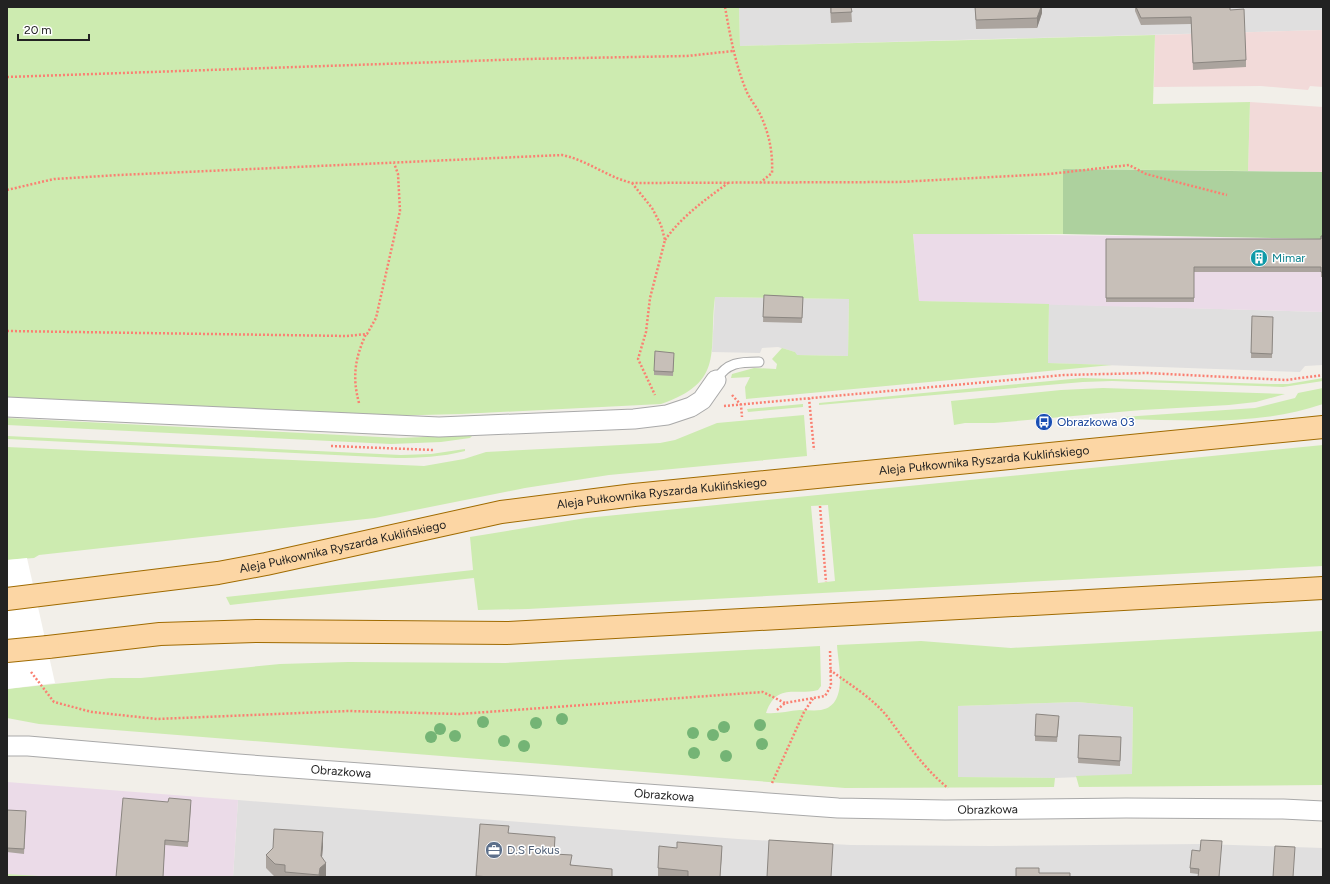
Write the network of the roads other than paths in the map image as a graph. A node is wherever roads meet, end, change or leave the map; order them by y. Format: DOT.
graph roads {
  1 [pos="759,362"];
  2 [pos="716,380"];
  3 [pos="7,407"];
  4 [pos="1323,427"];
  5 [pos="1323,588"];
  6 [pos="7,599"];
  7 [pos="7,651"];
  8 [pos="7,746"];
  9 [pos="1323,811"];
  1 -- 2 [label="lane"];
  2 -- 3 [label="street"];
  4 -- 6 [label="main road, Aleja Pułkownika Ryszarda Kuklińskiego"];
  5 -- 7 [label="main road, bridge"];
  8 -- 9 [label="street, Obrazkowa"];
}
